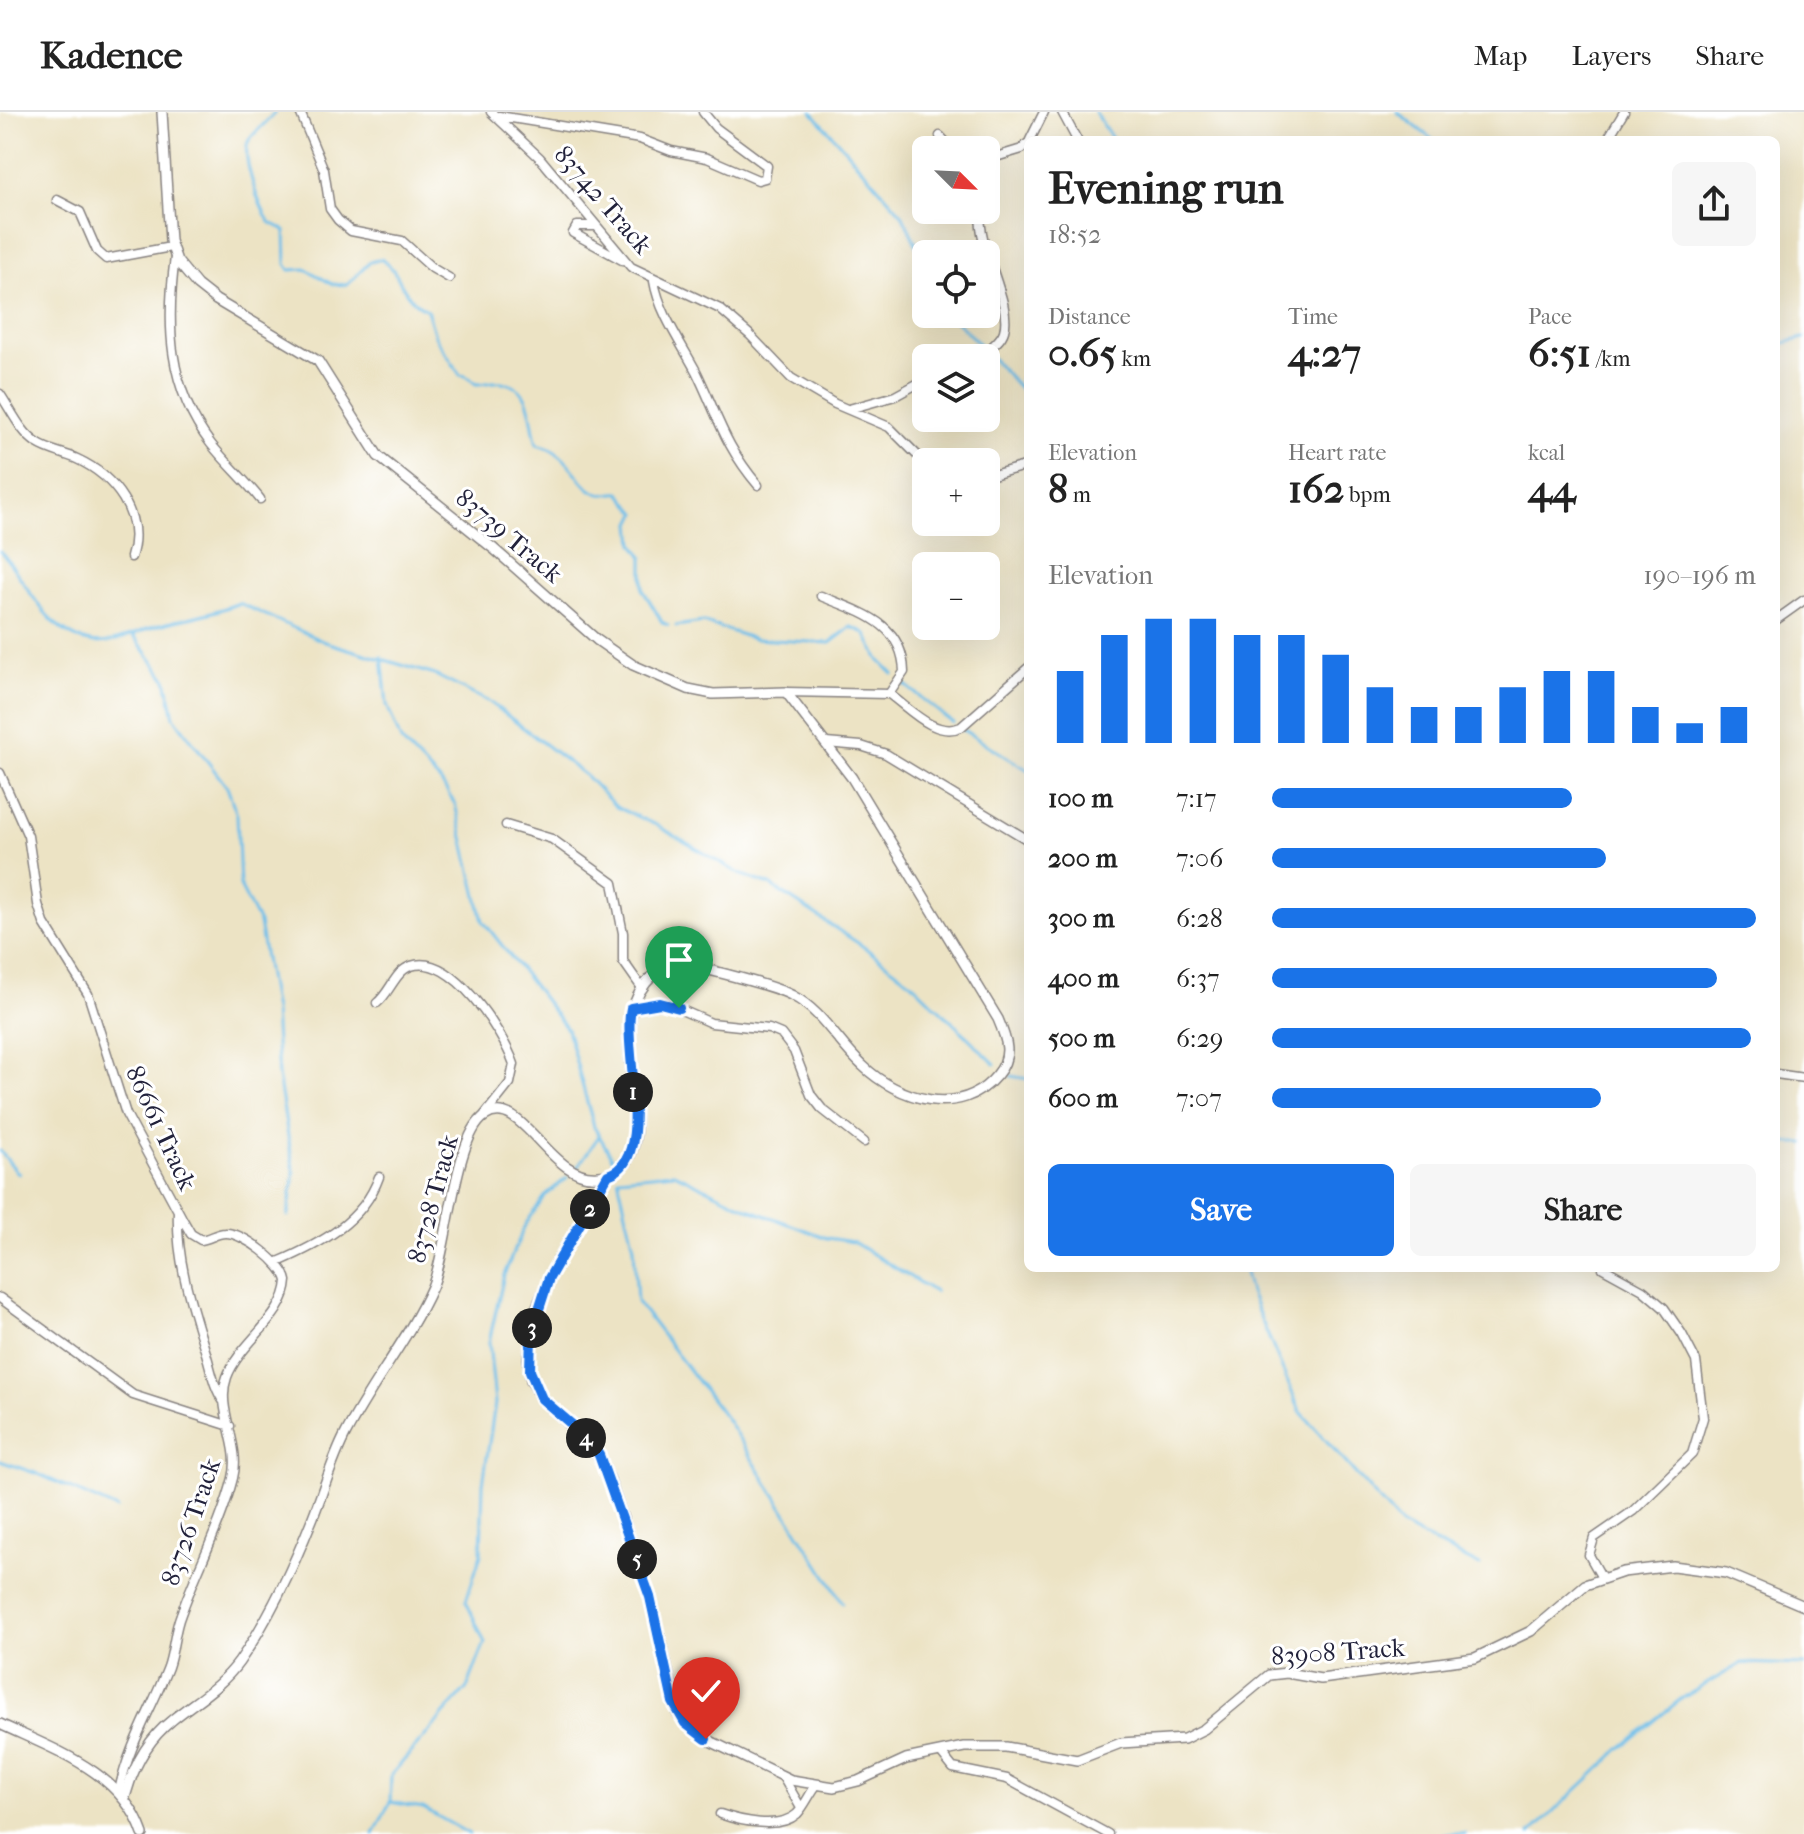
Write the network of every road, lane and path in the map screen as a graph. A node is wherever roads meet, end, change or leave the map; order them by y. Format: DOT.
graph roads {
  1 [pos="162,112"];
  2 [pos="300,112"];
  3 [pos="703,112"];
  4 [pos="1044,112"];
  5 [pos="1062,112"];
  6 [pos="1624,112"];
  7 [pos="495,114"];
  8 [pos="1032,136"];
  9 [pos="1075,136"];
  10 [pos="1610,136"];
  11 [pos="1024,147"];
  12 [pos="1000,156"];
  13 [pos="57,200"];
  14 [pos="978,224"];
  15 [pos="595,226"];
  16 [pos="173,252"];
  17 [pos="624,261"];
  18 [pos="449,278"];
  19 [pos="654,281"];
  20 [pos="993,344"];
  21 [pos="912,387"];
  22 [pos="0,394"];
  23 [pos="849,409"];
  24 [pos="912,449"];
  25 [pos="1024,466"];
  26 [pos="1000,473"];
  27 [pos="758,485"];
  28 [pos="260,499"];
  29 [pos="131,557"];
  30 [pos="821,596"];
  31 [pos="1804,600"];
  32 [pos="1780,617"];
  33 [pos="1024,672"];
  34 [pos="786,692"];
  35 [pos="889,694"];
  36 [pos="826,743"];
  37 [pos="0,773"];
  38 [pos="506,825"];
  39 [pos="1024,838"];
  40 [pos="642,988"];
  41 [pos="377,1003"];
  42 [pos="631,1008"];
  43 [pos="1780,1075"];
  44 [pos="1804,1078"];
  45 [pos="483,1117"];
  46 [pos="864,1142"];
  47 [pos="608,1175"];
  48 [pos="379,1177"];
  49 [pos="178,1210"];
  50 [pos="278,1262"];
  51 [pos="1610,1272"];
  52 [pos="0,1298"];
  53 [pos="226,1404"];
  54 [pos="230,1426"];
  55 [pos="1602,1578"];
  56 [pos="1804,1606"];
  57 [pos="0,1724"];
  58 [pos="941,1753"];
  59 [pos="783,1777"];
  60 [pos="815,1787"];
  61 [pos="122,1794"];
  62 [pos="801,1808"];
  63 [pos="720,1814"];
  64 [pos="143,1834"];
  65 [pos="1108,1834"];
  1 -- 16 [label="street"];
  2 -- 18 [label="street"];
  3 -- 7 [label="street"];
  4 -- 8 [label="street"];
  5 -- 9 [label="street"];
  6 -- 10 [label="street"];
  7 -- 15 [label="street, 83742 Track"];
  11 -- 12 [label="street"];
  13 -- 16 [label="street"];
  14 -- 20 [label="street"];
  15 -- 17 [label="street, 83742 Track"];
  15 -- 17 [label="street"];
  16 -- 28 [label="street"];
  16 -- 34 [label="street, 83739 Track"];
  17 -- 19 [label="street, 83742 Track"];
  19 -- 23 [label="street, 83742 Track"];
  19 -- 27 [label="street"];
  21 -- 23 [label="street"];
  22 -- 29 [label="street"];
  23 -- 24 [label="street, 83742 Track"];
  25 -- 26 [label="street"];
  30 -- 35 [label="street"];
  31 -- 32 [label="street"];
  33 -- 35 [label="street"];
  34 -- 35 [label="street, 83739 Track"];
  34 -- 36 [label="street"];
  36 -- 39 [label="street"];
  36 -- 40 [label="street"];
  37 -- 49 [label="street, 86661 Track"];
  38 -- 40 [label="street"];
  40 -- 42 [label="street"];
  41 -- 45 [label="street"];
  42 -- 46 [label="street"];
  42 -- 47 [label="street"];
  43 -- 44 [label="street"];
  45 -- 47 [label="street, 83728 Track"];
  45 -- 61 [label="street, 83728 Track"];
  47 -- 59 [label="street, 83908 Track"];
  48 -- 50 [label="street"];
  49 -- 50 [label="street, 86661 Track"];
  49 -- 53 [label="street"];
  50 -- 53 [label="street"];
  51 -- 55 [label="street"];
  52 -- 54 [label="street, 83726 Track"];
  53 -- 54 [label="street"];
  54 -- 61 [label="street, 83726 Track"];
  55 -- 56 [label="street, 83908 Track"];
  55 -- 58 [label="street, 83908 Track"];
  57 -- 61 [label="street"];
  58 -- 60 [label="street, 83908 Track"];
  58 -- 65 [label="street"];
  59 -- 60 [label="street, 83908 Track"];
  59 -- 62 [label="street"];
  60 -- 62 [label="street"];
  61 -- 64 [label="street"];
  62 -- 63 [label="street"];
}
